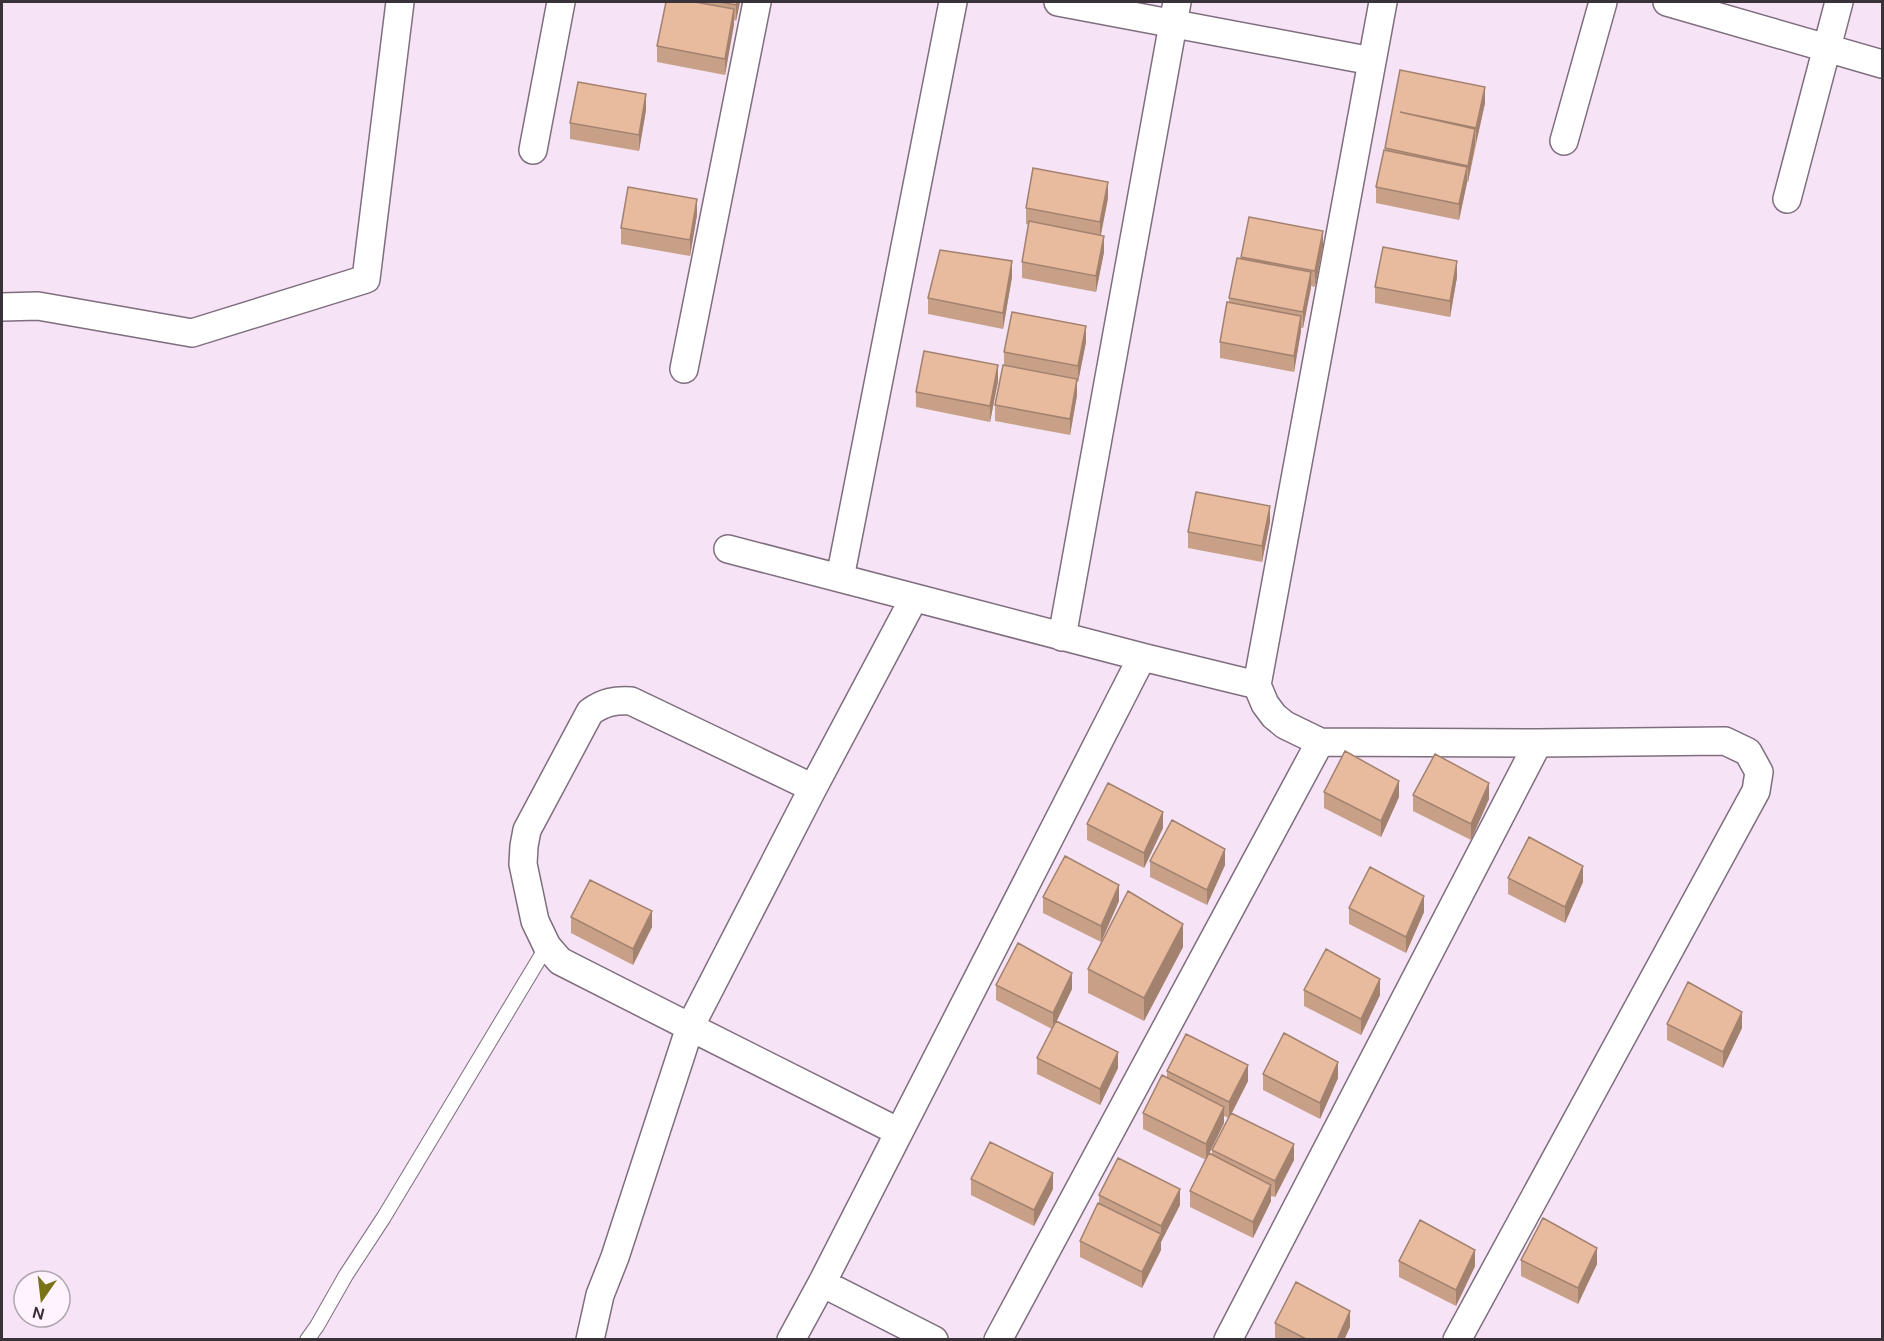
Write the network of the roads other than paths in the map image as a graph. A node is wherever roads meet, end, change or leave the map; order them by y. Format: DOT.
graph roads {
  1 [pos="400,2"];
  2 [pos="561,2"];
  3 [pos="757,2"];
  4 [pos="953,2"];
  5 [pos="1058,2"];
  6 [pos="1383,2"];
  7 [pos="1603,2"];
  8 [pos="1667,2"];
  9 [pos="1839,2"];
  10 [pos="1175,13"];
  11 [pos="1827,46"];
  12 [pos="1372,61"];
  13 [pos="1882,64"];
  14 [pos="1564,141"];
  15 [pos="533,150"];
  16 [pos="1787,198"];
  17 [pos="2,307"];
  18 [pos="684,369"];
  19 [pos="728,549"];
  20 [pos="840,578"];
  21 [pos="914,598"];
  22 [pos="1062,637"];
  23 [pos="1142,657"];
  24 [pos="1257,685"];
  25 [pos="1320,742"];
  26 [pos="1538,743"];
  27 [pos="813,788"];
  28 [pos="547,946"];
  29 [pos="690,1027"];
  30 [pos="899,1132"];
  31 [pos="822,1283"];
  32 [pos="308,1340"];
  33 [pos="590,1340"];
  34 [pos="791,1340"];
  35 [pos="934,1340"];
  36 [pos="998,1340"];
  37 [pos="1228,1340"];
  38 [pos="1457,1340"];
  1 -- 17 [label="street"];
  2 -- 15 [label="street"];
  3 -- 18 [label="street"];
  4 -- 20 [label="street"];
  5 -- 10 [label="street"];
  6 -- 12 [label="street"];
  7 -- 14 [label="street"];
  8 -- 11 [label="street"];
  9 -- 11 [label="street"];
  10 -- 12 [label="street"];
  10 -- 22 [label="street"];
  11 -- 13 [label="street"];
  11 -- 16 [label="street"];
  12 -- 24 [label="street"];
  19 -- 20 [label="street"];
  20 -- 21 [label="street"];
  21 -- 22 [label="street"];
  21 -- 27 [label="street"];
  22 -- 23 [label="street"];
  23 -- 24 [label="street"];
  23 -- 30 [label="street"];
  24 -- 25 [label="street"];
  25 -- 26 [label="street"];
  25 -- 36 [label="street"];
  26 -- 37 [label="street"];
  26 -- 38 [label="street"];
  27 -- 28 [label="street"];
  27 -- 29 [label="street"];
  28 -- 29 [label="street"];
  28 -- 32 [label="lane"];
  29 -- 30 [label="street"];
  29 -- 33 [label="street"];
  30 -- 31 [label="street"];
  31 -- 34 [label="street"];
  31 -- 35 [label="street"];
}
